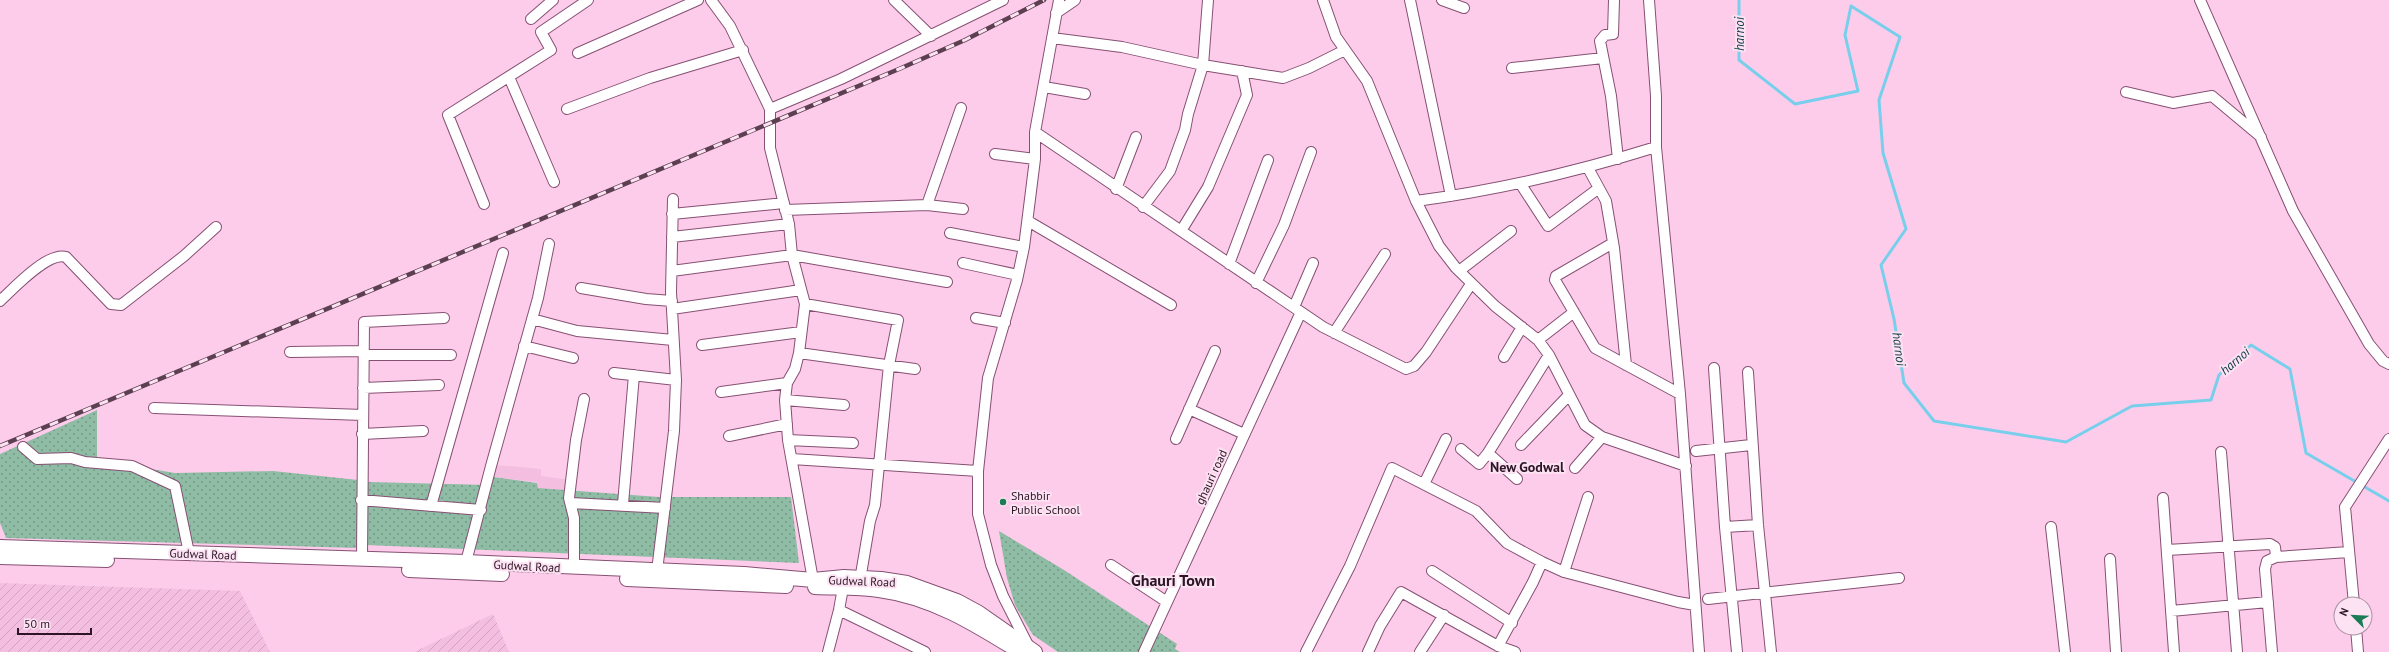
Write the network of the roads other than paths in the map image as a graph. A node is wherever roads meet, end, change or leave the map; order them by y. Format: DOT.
graph roads {
  1 [pos="553,0"];
  2 [pos="588,0"];
  3 [pos="698,0"];
  4 [pos="711,0"];
  5 [pos="894,0"];
  6 [pos="1003,0"];
  7 [pos="1059,0"];
  8 [pos="1075,0"];
  9 [pos="1208,0"];
  10 [pos="1323,0"];
  11 [pos="1410,0"];
  12 [pos="1442,0"];
  13 [pos="1614,0"];
  14 [pos="1649,0"];
  15 [pos="2200,0"];
  16 [pos="1464,8"];
  17 [pos="1056,13"];
  18 [pos="531,19"];
  19 [pos="931,36"];
  20 [pos="1052,38"];
  21 [pos="742,50"];
  22 [pos="1345,50"];
  23 [pos="578,53"];
  24 [pos="1604,58"];
  25 [pos="1203,65"];
  26 [pos="1512,68"];
  27 [pos="1242,71"];
  28 [pos="509,77"];
  29 [pos="1044,87"];
  30 [pos="2126,92"];
  31 [pos="1085,94"];
  32 [pos="960,108"];
  33 [pos="566,109"];
  34 [pos="770,109"];
  35 [pos="1035,132"];
  36 [pos="1136,137"];
  37 [pos="2262,138"];
  38 [pos="1656,147"];
  39 [pos="1311,152"];
  40 [pos="996,154"];
  41 [pos="1035,159"];
  42 [pos="1618,159"];
  43 [pos="1268,160"];
  44 [pos="1588,168"];
  45 [pos="554,182"];
  46 [pos="1520,183"];
  47 [pos="1116,188"];
  48 [pos="1599,188"];
  49 [pos="1451,196"];
  50 [pos="673,199"];
  51 [pos="1416,201"];
  52 [pos="484,204"];
  53 [pos="927,206"];
  54 [pos="785,207"];
  55 [pos="1143,207"];
  56 [pos="963,209"];
  57 [pos="672,214"];
  58 [pos="1028,221"];
  59 [pos="789,224"];
  60 [pos="216,227"];
  61 [pos="1182,231"];
  62 [pos="1511,231"];
  63 [pos="950,233"];
  64 [pos="672,237"];
  65 [pos="1613,243"];
  66 [pos="549,244"];
  67 [pos="1024,247"];
  68 [pos="503,253"];
  69 [pos="1385,254"];
  70 [pos="792,255"];
  71 [pos="963,263"];
  72 [pos="1229,264"];
  73 [pos="1313,264"];
  74 [pos="672,271"];
  75 [pos="1459,271"];
  76 [pos="1018,275"];
  77 [pos="946,282"];
  78 [pos="1256,283"];
  79 [pos="1471,284"];
  80 [pos="581,288"];
  81 [pos="801,290"];
  82 [pos="0,301"];
  83 [pos="805,304"];
  84 [pos="672,305"];
  85 [pos="1171,305"];
  86 [pos="1297,310"];
  87 [pos="1574,312"];
  88 [pos="444,318"];
  89 [pos="976,318"];
  90 [pos="532,319"];
  91 [pos="1005,323"];
  92 [pos="1522,326"];
  93 [pos="801,332"];
  94 [pos="1334,333"];
  95 [pos="673,340"];
  96 [pos="1538,340"];
  97 [pos="702,345"];
  98 [pos="524,346"];
  99 [pos="1215,351"];
  100 [pos="290,352"];
  101 [pos="799,352"];
  102 [pos="363,353"];
  103 [pos="451,355"];
  104 [pos="1549,355"];
  105 [pos="1504,357"];
  106 [pos="573,358"];
  107 [pos="2389,364"];
  108 [pos="889,365"];
  109 [pos="1626,365"];
  110 [pos="1714,368"];
  111 [pos="915,369"];
  112 [pos="1748,372"];
  113 [pos="614,373"];
  114 [pos="634,375"];
  115 [pos="676,380"];
  116 [pos="787,383"];
  117 [pos="439,385"];
  118 [pos="363,388"];
  119 [pos="721,392"];
  120 [pos="1680,394"];
  121 [pos="1569,395"];
  122 [pos="584,399"];
  123 [pos="785,400"];
  124 [pos="844,405"];
  125 [pos="154,408"];
  126 [pos="1189,409"];
  127 [pos="363,415"];
  128 [pos="787,424"];
  129 [pos="423,431"];
  130 [pos="362,434"];
  131 [pos="1244,434"];
  132 [pos="729,436"];
  133 [pos="1602,437"];
  134 [pos="1176,439"];
  135 [pos="1446,439"];
  136 [pos="2389,439"];
  137 [pos="788,440"];
  138 [pos="853,443"];
  139 [pos="1751,444"];
  140 [pos="1521,445"];
  141 [pos="23,447"];
  142 [pos="1462,449"];
  143 [pos="1720,449"];
  144 [pos="1696,451"];
  145 [pos="2221,452"];
  146 [pos="1488,453"];
  147 [pos="792,459"];
  148 [pos="880,465"];
  149 [pos="1686,466"];
  150 [pos="1575,468"];
  151 [pos="978,471"];
  152 [pos="1517,479"];
  153 [pos="1424,484"];
  154 [pos="1588,497"];
  155 [pos="2163,498"];
  156 [pos="362,500"];
  157 [pos="570,503"];
  158 [pos="623,504"];
  159 [pos="431,506"];
  160 [pos="665,508"];
  161 [pos="480,510"];
  162 [pos="1758,525"];
  163 [pos="1725,527"];
  164 [pos="2051,527"];
  165 [pos="2228,546"];
  166 [pos="0,547"];
  167 [pos="2167,550"];
  168 [pos="2349,552"];
  169 [pos="189,553"];
  170 [pos="0,557"];
  171 [pos="2276,557"];
  172 [pos="362,558"];
  173 [pos="2110,559"];
  174 [pos="466,562"];
  175 [pos="1542,562"];
  176 [pos="1111,565"];
  177 [pos="574,568"];
  178 [pos="657,571"];
  179 [pos="1432,571"];
  180 [pos="1564,572"];
  181 [pos="1900,578"];
  182 [pos="813,580"];
  183 [pos="860,580"];
  184 [pos="843,583"];
  185 [pos="1765,593"];
  186 [pos="2353,596"];
  187 [pos="1732,597"];
  188 [pos="1708,599"];
  189 [pos="1167,602"];
  190 [pos="2268,602"];
  191 [pos="1695,605"];
  192 [pos="2233,606"];
  193 [pos="839,610"];
  194 [pos="2171,611"];
  195 [pos="1444,615"];
  196 [pos="1512,623"];
  197 [pos="2357,636"];
  198 [pos="1498,646"];
  199 [pos="1029,651"];
  200 [pos="828,652"];
  201 [pos="925,652"];
  202 [pos="1144,652"];
  203 [pos="1306,652"];
  204 [pos="1368,652"];
  205 [pos="1420,652"];
  206 [pos="1515,652"];
  207 [pos="1699,652"];
  208 [pos="1737,652"];
  209 [pos="1771,652"];
  210 [pos="2065,652"];
  211 [pos="2116,652"];
  212 [pos="2174,652"];
  213 [pos="2237,652"];
  214 [pos="2272,652"];
  215 [pos="2358,652"];
  1 -- 18 [label="street"];
  2 -- 28 [label="street"];
  3 -- 23 [label="street"];
  4 -- 21 [label="street"];
  5 -- 19 [label="street"];
  6 -- 19 [label="street"];
  7 -- 17 [label="street"];
  8 -- 17 [label="street"];
  9 -- 25 [label="street"];
  10 -- 22 [label="street"];
  11 -- 49 [label="street"];
  12 -- 16 [label="street"];
  13 -- 24 [label="street"];
  14 -- 38 [label="street"];
  15 -- 37 [label="street"];
  17 -- 20 [label="street"];
  19 -- 34 [label="street"];
  20 -- 25 [label="street"];
  20 -- 29 [label="street"];
  21 -- 33 [label="street"];
  21 -- 34 [label="street"];
  22 -- 27 [label="street"];
  22 -- 51 [label="street"];
  24 -- 26 [label="street"];
  24 -- 42 [label="street"];
  25 -- 27 [label="street"];
  25 -- 55 [label="street"];
  27 -- 61 [label="street"];
  28 -- 45 [label="street"];
  28 -- 52 [label="street"];
  29 -- 31 [label="street"];
  29 -- 35 [label="street"];
  30 -- 37 [label="street"];
  32 -- 53 [label="street"];
  34 -- 54 [label="street"];
  35 -- 41 [label="street"];
  35 -- 47 [label="street"];
  36 -- 47 [label="street"];
  37 -- 107 [label="street"];
  38 -- 42 [label="street"];
  38 -- 120 [label="street"];
  39 -- 78 [label="street"];
  40 -- 41 [label="street"];
  41 -- 58 [label="street"];
  42 -- 44 [label="street"];
  43 -- 72 [label="street"];
  44 -- 46 [label="street"];
  44 -- 48 [label="street"];
  46 -- 48 [label="street"];
  46 -- 49 [label="street"];
  47 -- 55 [label="street"];
  48 -- 65 [label="street"];
  49 -- 51 [label="street"];
  50 -- 57 [label="street"];
  51 -- 75 [label="street"];
  53 -- 54 [label="street"];
  53 -- 56 [label="street"];
  54 -- 57 [label="street"];
  54 -- 59 [label="street"];
  55 -- 61 [label="street"];
  57 -- 64 [label="street"];
  58 -- 67 [label="street"];
  58 -- 85 [label="street"];
  59 -- 64 [label="street"];
  59 -- 70 [label="street"];
  60 -- 82 [label="street"];
  61 -- 72 [label="street"];
  62 -- 75 [label="street"];
  63 -- 67 [label="street"];
  64 -- 74 [label="street"];
  65 -- 87 [label="street"];
  65 -- 109 [label="street"];
  66 -- 90 [label="street"];
  67 -- 76 [label="street"];
  68 -- 159 [label="street"];
  69 -- 94 [label="street"];
  70 -- 74 [label="street"];
  70 -- 77 [label="street"];
  70 -- 81 [label="street"];
  71 -- 76 [label="street"];
  72 -- 78 [label="street"];
  73 -- 86 [label="street, ghauri road"];
  74 -- 84 [label="street"];
  75 -- 79 [label="street"];
  76 -- 91 [label="street"];
  78 -- 86 [label="street"];
  79 -- 92 [label="street"];
  79 -- 94 [label="street"];
  80 -- 84 [label="street"];
  81 -- 83 [label="street"];
  81 -- 84 [label="street"];
  83 -- 93 [label="street"];
  83 -- 108 [label="street"];
  84 -- 95 [label="street"];
  86 -- 94 [label="street"];
  86 -- 131 [label="street, ghauri road"];
  87 -- 96 [label="street"];
  87 -- 109 [label="street"];
  88 -- 102 [label="street"];
  89 -- 91 [label="street"];
  90 -- 95 [label="street"];
  90 -- 98 [label="street"];
  91 -- 151 [label="street"];
  92 -- 96 [label="street"];
  92 -- 105 [label="street"];
  93 -- 97 [label="street"];
  93 -- 101 [label="street"];
  95 -- 115 [label="street"];
  96 -- 104 [label="street"];
  98 -- 106 [label="street"];
  98 -- 161 [label="street"];
  99 -- 126 [label="street"];
  100 -- 102 [label="street"];
  101 -- 108 [label="street"];
  101 -- 116 [label="street"];
  102 -- 103 [label="street"];
  102 -- 118 [label="street"];
  104 -- 121 [label="street"];
  104 -- 146 [label="street"];
  108 -- 111 [label="street"];
  108 -- 148 [label="street"];
  109 -- 120 [label="street"];
  110 -- 143 [label="street"];
  112 -- 139 [label="street"];
  113 -- 114 [label="street"];
  114 -- 115 [label="street"];
  114 -- 158 [label="street"];
  115 -- 160 [label="street"];
  116 -- 119 [label="street"];
  116 -- 123 [label="street"];
  117 -- 118 [label="street"];
  118 -- 127 [label="street"];
  120 -- 149 [label="street"];
  121 -- 133 [label="street"];
  121 -- 140 [label="street"];
  122 -- 157 [label="street"];
  123 -- 124 [label="street"];
  123 -- 128 [label="street"];
  125 -- 127 [label="street"];
  126 -- 131 [label="street"];
  126 -- 134 [label="street"];
  127 -- 130 [label="street"];
  128 -- 132 [label="street"];
  128 -- 137 [label="street"];
  129 -- 130 [label="street"];
  130 -- 156 [label="street"];
  131 -- 189 [label="street, ghauri road"];
  133 -- 149 [label="street"];
  133 -- 150 [label="street"];
  135 -- 153 [label="street"];
  136 -- 168 [label="street"];
  137 -- 138 [label="street"];
  137 -- 147 [label="street"];
  139 -- 143 [label="street"];
  139 -- 162 [label="street"];
  141 -- 169 [label="street"];
  142 -- 146 [label="street"];
  143 -- 144 [label="street"];
  143 -- 163 [label="street"];
  145 -- 165 [label="street"];
  146 -- 152 [label="street"];
  147 -- 148 [label="street"];
  147 -- 182 [label="street"];
  148 -- 151 [label="street"];
  148 -- 183 [label="street"];
  149 -- 191 [label="street"];
  151 -- 199 [label="street"];
  153 -- 175 [label="street"];
  153 -- 203 [label="street"];
  154 -- 180 [label="street"];
  155 -- 167 [label="street"];
  156 -- 159 [label="street"];
  156 -- 172 [label="street"];
  157 -- 158 [label="street"];
  157 -- 177 [label="street"];
  158 -- 160 [label="street"];
  159 -- 161 [label="street"];
  160 -- 178 [label="street"];
  161 -- 174 [label="street"];
  162 -- 163 [label="street"];
  162 -- 185 [label="street"];
  163 -- 187 [label="street"];
  164 -- 210 [label="street"];
  165 -- 167 [label="street"];
  165 -- 171 [label="street"];
  165 -- 192 [label="street"];
  166 -- 169 [label="main road, Gudwal Road"];
  167 -- 194 [label="street"];
  168 -- 171 [label="street"];
  168 -- 186 [label="street"];
  169 -- 172 [label="main road, Gudwal Road"];
  170 -- 184 [label="main road, Gudwal Road"];
  171 -- 190 [label="street"];
  172 -- 174 [label="main road, Gudwal Road"];
  173 -- 211 [label="street"];
  174 -- 177 [label="main road, Gudwal Road"];
  175 -- 180 [label="street"];
  175 -- 196 [label="street"];
  176 -- 189 [label="street"];
  177 -- 178 [label="main road, Gudwal Road"];
  178 -- 182 [label="main road, Gudwal Road"];
  179 -- 196 [label="street"];
  180 -- 191 [label="street"];
  181 -- 185 [label="street"];
  182 -- 184 [label="main road, Gudwal Road"];
  183 -- 184 [label="main road, Gudwal Road"];
  183 -- 199 [label="main road, Gudwal Road"];
  184 -- 193 [label="street"];
  184 -- 199 [label="main road, Gudwal Road"];
  185 -- 187 [label="street"];
  185 -- 209 [label="street"];
  187 -- 188 [label="street"];
  187 -- 208 [label="street"];
  189 -- 202 [label="street, ghauri road"];
  190 -- 192 [label="street"];
  190 -- 214 [label="street"];
  191 -- 207 [label="street"];
  192 -- 194 [label="street"];
  192 -- 213 [label="street"];
  193 -- 200 [label="street"];
  193 -- 201 [label="street"];
  194 -- 212 [label="street"];
  195 -- 198 [label="street"];
  195 -- 204 [label="street"];
  195 -- 205 [label="street"];
  196 -- 198 [label="street"];
  197 -- 215 [label="street"];
  198 -- 206 [label="street"];
}
